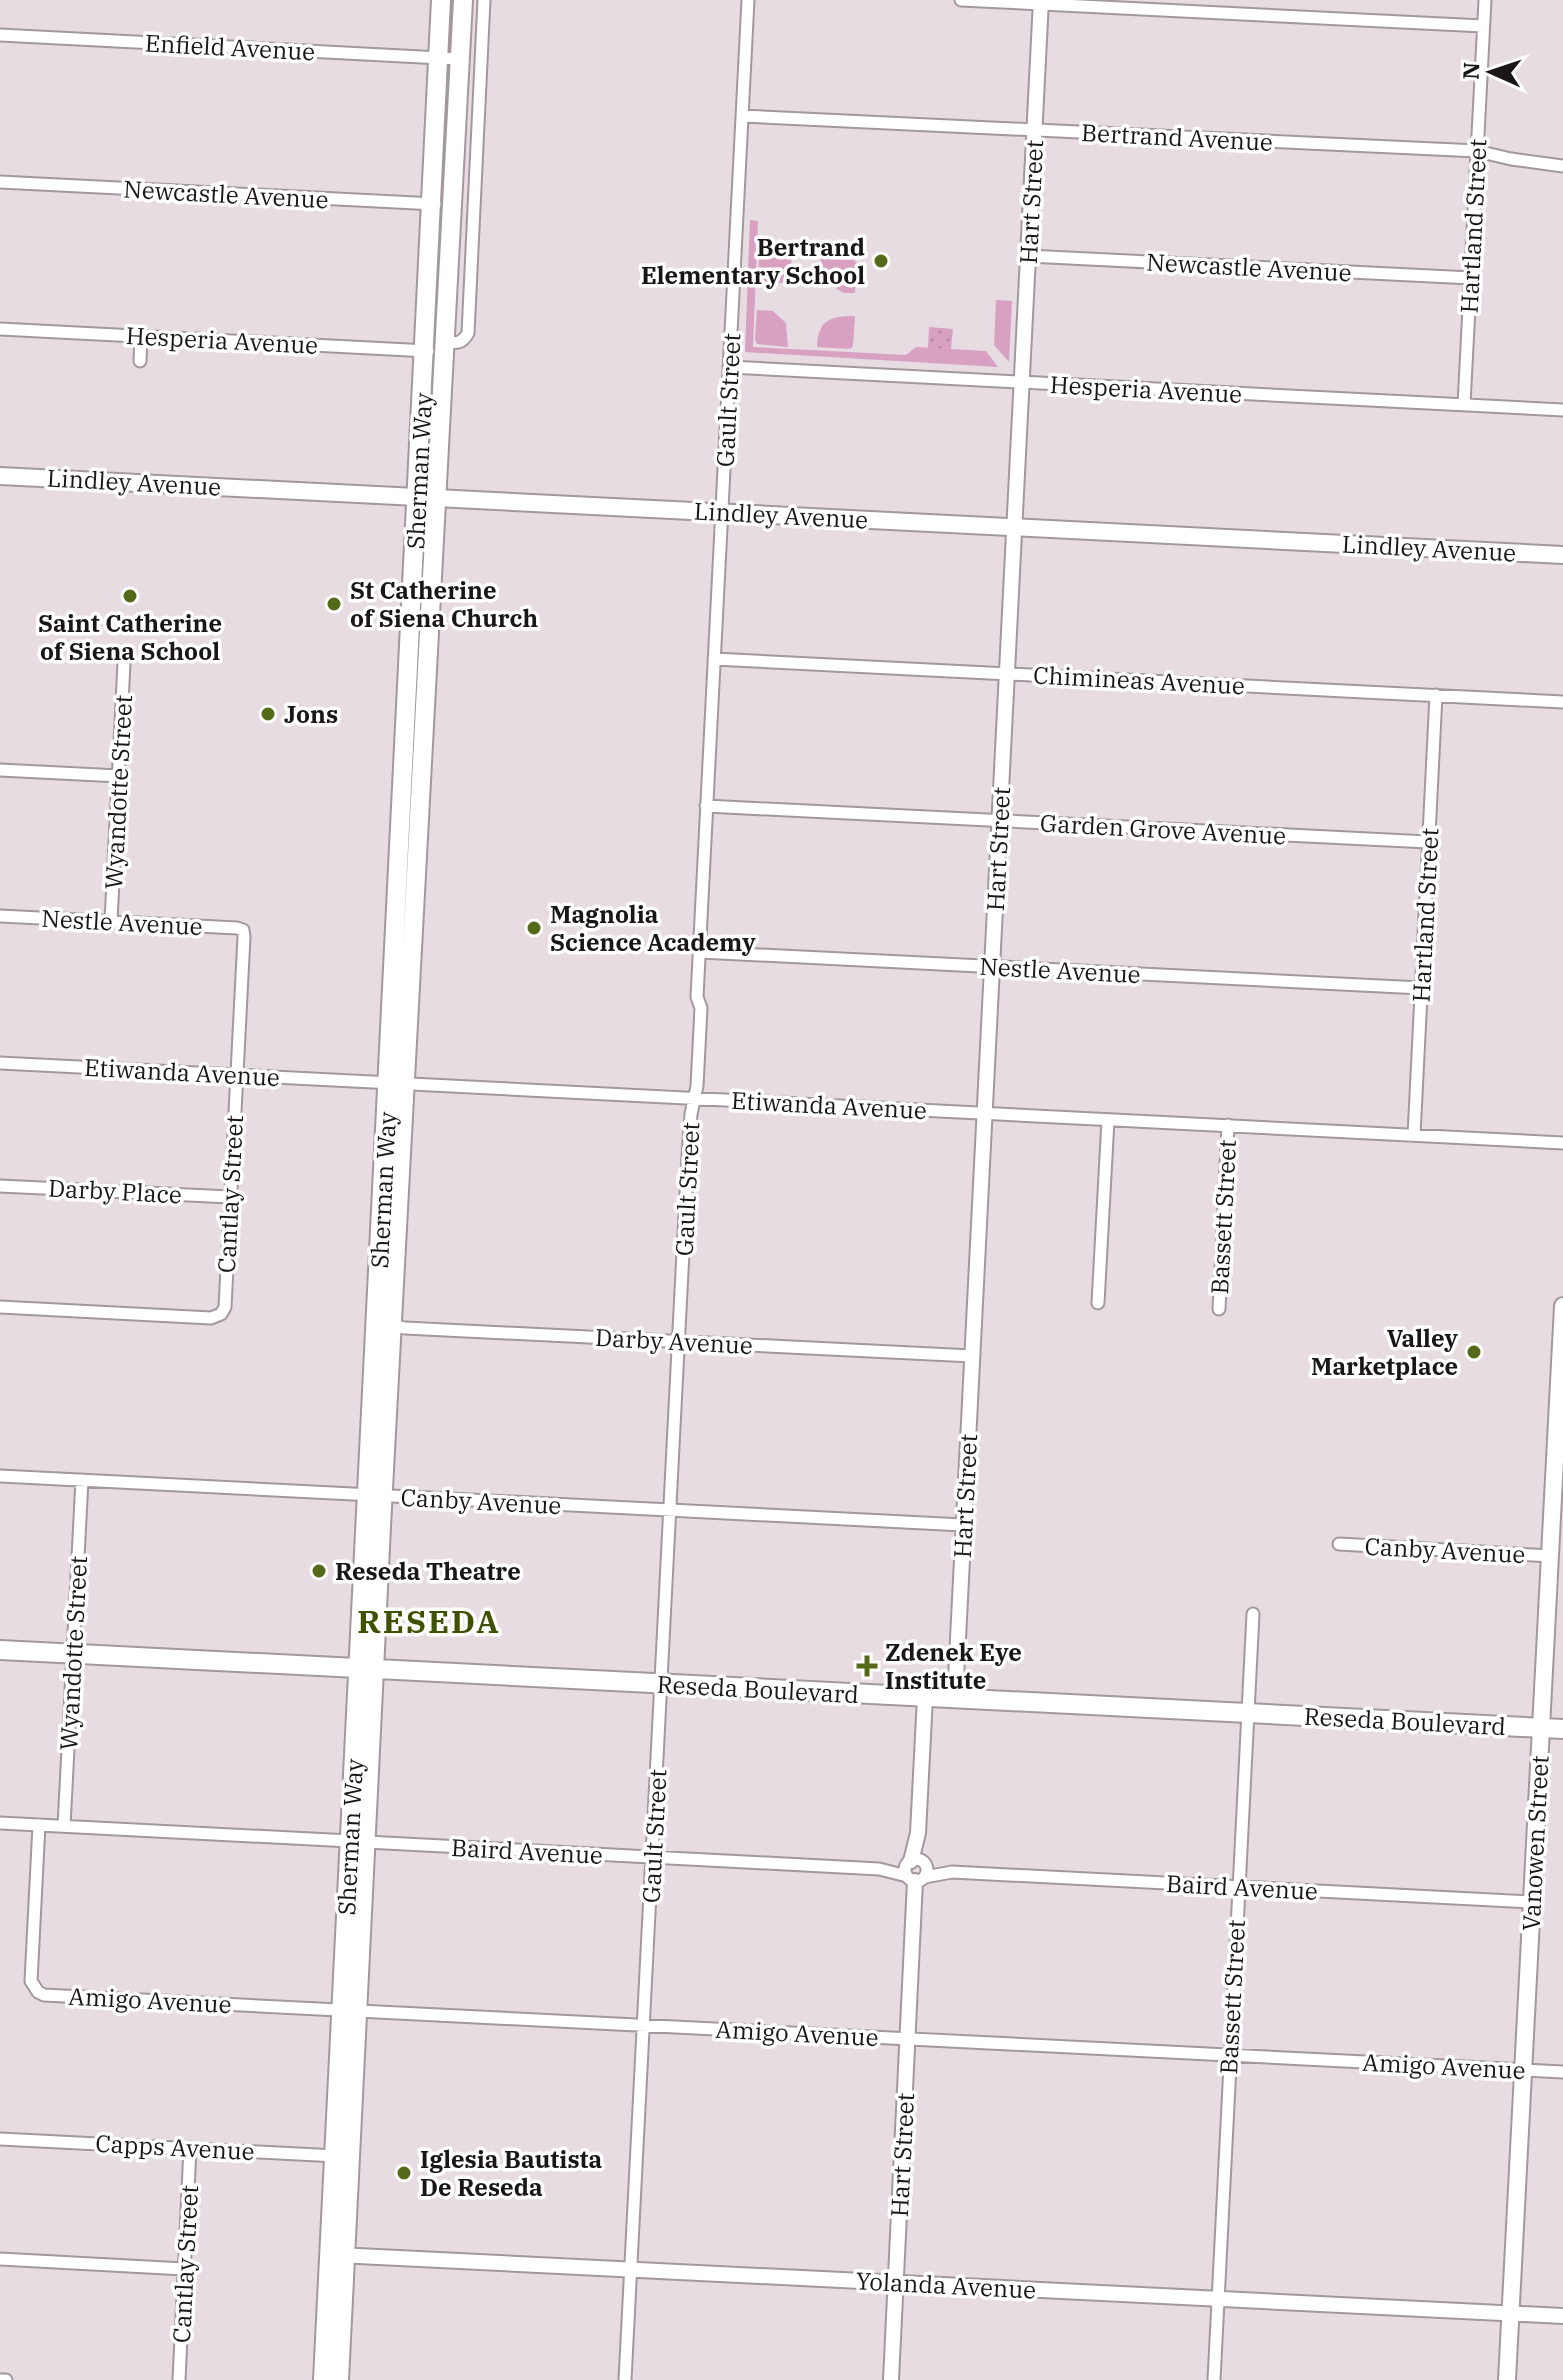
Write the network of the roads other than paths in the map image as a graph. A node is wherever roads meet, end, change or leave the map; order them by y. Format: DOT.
graph roads {
  1 [pos="441,0"];
  2 [pos="463,0"];
  3 [pos="484,0"];
  4 [pos="748,0"];
  5 [pos="961,0"];
  6 [pos="1485,0"];
  7 [pos="1041,2"];
  8 [pos="1483,26"];
  9 [pos="0,35"];
  10 [pos="438,58"];
  11 [pos="460,59"];
  12 [pos="742,116"];
  13 [pos="1035,131"];
  14 [pos="1477,151"];
  15 [pos="1563,166"];
  16 [pos="0,182"];
  17 [pos="431,204"];
  18 [pos="452,205"];
  19 [pos="1028,256"];
  20 [pos="1471,278"];
  21 [pos="0,329"];
  22 [pos="141,336"];
  23 [pos="445,347"];
  24 [pos="425,351"];
  25 [pos="140,361"];
  26 [pos="729,367"];
  27 [pos="1022,382"];
  28 [pos="1464,404"];
  29 [pos="1563,410"];
  30 [pos="0,476"];
  31 [pos="427,497"];
  32 [pos="722,512"];
  33 [pos="1014,527"];
  34 [pos="1563,555"];
  35 [pos="714,659"];
  36 [pos="124,663"];
  37 [pos="1007,673"];
  38 [pos="1436,695"];
  39 [pos="1563,702"];
  40 [pos="0,770"];
  41 [pos="119,776"];
  42 [pos="706,806"];
  43 [pos="1000,821"];
  44 [pos="1428,842"];
  45 [pos="0,916"];
  46 [pos="111,921"];
  47 [pos="243,930"];
  48 [pos="700,952"];
  49 [pos="993,967"];
  50 [pos="1421,988"];
  51 [pos="0,1063"];
  52 [pos="236,1075"];
  53 [pos="396,1083"];
  54 [pos="693,1098"];
  55 [pos="985,1113"];
  56 [pos="1108,1120"];
  57 [pos="1228,1125"];
  58 [pos="1414,1135"];
  59 [pos="1563,1143"];
  60 [pos="0,1186"];
  61 [pos="230,1197"];
  62 [pos="1098,1303"];
  63 [pos="1563,1306"];
  64 [pos="0,1307"];
  65 [pos="1219,1309"];
  66 [pos="384,1323"];
  67 [pos="679,1342"];
  68 [pos="972,1356"];
  69 [pos="1561,1387"];
  70 [pos="0,1476"];
  71 [pos="82,1480"];
  72 [pos="375,1496"];
  73 [pos="670,1510"];
  74 [pos="963,1525"];
  75 [pos="1339,1544"];
  76 [pos="1551,1556"];
  77 [pos="1253,1614"];
  78 [pos="0,1650"];
  79 [pos="73,1654"];
  80 [pos="367,1668"];
  81 [pos="661,1684"];
  82 [pos="925,1697"];
  83 [pos="955,1698"];
  84 [pos="1247,1713"];
  85 [pos="1541,1728"];
  86 [pos="1563,1729"];
  87 [pos="0,1823"];
  88 [pos="39,1825"];
  89 [pos="64,1826"];
  90 [pos="358,1842"];
  91 [pos="653,1857"];
  92 [pos="916,1869"];
  93 [pos="1238,1888"];
  94 [pos="1531,1902"];
  95 [pos="350,2011"];
  96 [pos="645,2025"];
  97 [pos="908,2039"];
  98 [pos="1229,2055"];
  99 [pos="1523,2070"];
  100 [pos="1563,2072"];
  101 [pos="0,2139"];
  102 [pos="190,2148"];
  103 [pos="342,2157"];
  104 [pos="337,2254"];
  105 [pos="0,2259"];
  106 [pos="631,2268"];
  107 [pos="184,2269"];
  108 [pos="895,2283"];
  109 [pos="1219,2298"];
  110 [pos="1511,2313"];
  111 [pos="1563,2316"];
  112 [pos="179,2380"];
  113 [pos="323,2380"];
  114 [pos="339,2380"];
  115 [pos="625,2380"];
  116 [pos="891,2380"];
  117 [pos="1214,2380"];
  118 [pos="1507,2380"];
  1 -- 10 [label="main road, Sherman Way"];
  2 -- 11 [label="main road, Sherman Way"];
  3 -- 23 [label="street"];
  4 -- 12 [label="street, Gault Street"];
  5 -- 7 [label="street"];
  6 -- 8 [label="street, Hartland Street"];
  7 -- 8 [label="street"];
  7 -- 13 [label="street, Hart Street"];
  8 -- 14 [label="street, Hartland Street"];
  9 -- 10 [label="street, Enfield Avenue"];
  10 -- 11 [label="street, Enfield Avenue"];
  10 -- 17 [label="main road, Sherman Way"];
  11 -- 18 [label="main road, Sherman Way"];
  12 -- 13 [label="street, Bertrand Avenue"];
  12 -- 26 [label="street, Gault Street"];
  13 -- 14 [label="street, Bertrand Avenue"];
  13 -- 19 [label="street, Hart Street"];
  14 -- 15 [label="street, Bertrand Avenue"];
  14 -- 20 [label="street, Hartland Street"];
  16 -- 17 [label="street, Newcastle Avenue"];
  17 -- 18 [label="street, Newcastle Avenue"];
  17 -- 24 [label="main road, Sherman Way"];
  18 -- 23 [label="main road, Sherman Way"];
  19 -- 20 [label="street, Newcastle Avenue"];
  19 -- 27 [label="street, Hart Street"];
  20 -- 28 [label="street, Hartland Street"];
  21 -- 22 [label="street, Hesperia Avenue"];
  22 -- 24 [label="street, Hesperia Avenue"];
  22 -- 25 [label="street"];
  23 -- 24 [label="street, Hesperia Avenue"];
  23 -- 31 [label="main road, Sherman Way"];
  24 -- 31 [label="main road, Sherman Way"];
  26 -- 27 [label="street, Hesperia Avenue"];
  26 -- 32 [label="street, Gault Street"];
  27 -- 28 [label="street, Hesperia Avenue"];
  27 -- 33 [label="street, Hart Street"];
  28 -- 29 [label="street, Hesperia Avenue"];
  30 -- 31 [label="main road, Lindley Avenue"];
  31 -- 32 [label="main road, Lindley Avenue"];
  31 -- 53 [label="main road, Sherman Way"];
  32 -- 33 [label="main road, Lindley Avenue"];
  32 -- 35 [label="street, Gault Street"];
  33 -- 34 [label="main road, Lindley Avenue"];
  33 -- 37 [label="street, Hart Street"];
  35 -- 37 [label="street, Chimineas Avenue"];
  35 -- 42 [label="street, Gault Street"];
  36 -- 41 [label="street, Wyandotte Street"];
  37 -- 38 [label="street, Chimineas Avenue"];
  37 -- 43 [label="street, Hart Street"];
  38 -- 39 [label="street, Chimineas Avenue"];
  38 -- 44 [label="street, Hartland Street"];
  40 -- 41 [label="street"];
  41 -- 46 [label="street, Wyandotte Street"];
  42 -- 43 [label="street, Garden Grove Avenue"];
  42 -- 48 [label="street, Gault Street"];
  43 -- 44 [label="street, Garden Grove Avenue"];
  43 -- 49 [label="street, Hart Street"];
  44 -- 50 [label="street, Hartland Street"];
  45 -- 46 [label="street, Nestle Avenue"];
  46 -- 47 [label="street, Nestle Avenue"];
  47 -- 52 [label="street, Cantlay Street"];
  48 -- 49 [label="street, Nestle Avenue"];
  48 -- 54 [label="street, Gault Street"];
  49 -- 50 [label="street, Nestle Avenue"];
  49 -- 55 [label="street, Hart Street"];
  50 -- 58 [label="street, Hartland Street"];
  51 -- 52 [label="street, Etiwanda Avenue"];
  52 -- 53 [label="street, Etiwanda Avenue"];
  52 -- 61 [label="street, Cantlay Street"];
  53 -- 54 [label="street, Etiwanda Avenue"];
  53 -- 66 [label="main road, Sherman Way"];
  54 -- 55 [label="street, Etiwanda Avenue"];
  54 -- 67 [label="street, Gault Street"];
  55 -- 56 [label="street, Etiwanda Avenue"];
  55 -- 68 [label="street, Hart Street"];
  56 -- 57 [label="street, Etiwanda Avenue"];
  56 -- 62 [label="street"];
  57 -- 58 [label="street, Etiwanda Avenue"];
  57 -- 65 [label="street, Bassett Street"];
  58 -- 59 [label="street, Etiwanda Avenue"];
  60 -- 61 [label="street, Darby Place"];
  61 -- 64 [label="street, Cantlay Street"];
  63 -- 69 [label="main road, Vanowen Street"];
  66 -- 67 [label="street, Darby Avenue"];
  66 -- 72 [label="main road, Sherman Way"];
  67 -- 68 [label="street, Darby Avenue"];
  67 -- 73 [label="street, Gault Street"];
  68 -- 74 [label="street, Hart Street"];
  69 -- 76 [label="main road, Vanowen Street"];
  70 -- 71 [label="street, Canby Avenue"];
  71 -- 72 [label="street, Canby Avenue"];
  71 -- 79 [label="street, Wyandotte Street"];
  72 -- 73 [label="street, Canby Avenue"];
  72 -- 80 [label="main road, Sherman Way"];
  73 -- 74 [label="street, Canby Avenue"];
  73 -- 81 [label="street, Gault Street"];
  74 -- 83 [label="street, Hart Street"];
  75 -- 76 [label="street, Canby Avenue"];
  76 -- 85 [label="main road, Vanowen Street"];
  77 -- 84 [label="street, Bassett Street"];
  78 -- 79 [label="main road, Reseda Boulevard"];
  79 -- 80 [label="main road, Reseda Boulevard"];
  79 -- 89 [label="street, Wyandotte Street"];
  80 -- 81 [label="main road, Reseda Boulevard"];
  80 -- 90 [label="main road, Sherman Way"];
  81 -- 82 [label="main road, Reseda Boulevard"];
  81 -- 91 [label="street, Gault Street"];
  82 -- 83 [label="main road, Reseda Boulevard"];
  82 -- 92 [label="street, Hart Street"];
  83 -- 84 [label="main road, Reseda Boulevard"];
  84 -- 85 [label="main road, Reseda Boulevard"];
  84 -- 93 [label="street, Bassett Street"];
  85 -- 86 [label="main road, Reseda Boulevard"];
  85 -- 94 [label="main road, Vanowen Street"];
  87 -- 88 [label="street, Baird Avenue"];
  88 -- 89 [label="street, Baird Avenue"];
  88 -- 95 [label="street, Amigo Avenue"];
  89 -- 90 [label="street, Baird Avenue"];
  90 -- 91 [label="street, Baird Avenue"];
  90 -- 95 [label="main road, Sherman Way"];
  91 -- 92 [label="street, Baird Avenue"];
  91 -- 96 [label="street, Gault Street"];
  92 -- 93 [label="street, Baird Avenue"];
  92 -- 97 [label="street, Hart Street"];
  93 -- 94 [label="street, Baird Avenue"];
  93 -- 98 [label="street, Bassett Street"];
  94 -- 99 [label="main road, Vanowen Street"];
  95 -- 96 [label="street, Amigo Avenue"];
  95 -- 103 [label="main road, Sherman Way"];
  96 -- 97 [label="street, Amigo Avenue"];
  96 -- 106 [label="street, Gault Street"];
  97 -- 98 [label="street, Amigo Avenue"];
  97 -- 108 [label="street, Hart Street"];
  98 -- 99 [label="street, Amigo Avenue"];
  98 -- 109 [label="street, Bassett Street"];
  99 -- 100 [label="street, Amigo Avenue"];
  99 -- 110 [label="main road, Vanowen Street"];
  101 -- 102 [label="street, Capps Avenue"];
  102 -- 103 [label="street, Capps Avenue"];
  102 -- 107 [label="street, Cantlay Street"];
  103 -- 104 [label="main road, Sherman Way"];
  104 -- 106 [label="street, Yolanda Avenue"];
  104 -- 113 [label="main road, Sherman Way"];
  104 -- 114 [label="main road, Sherman Way"];
  105 -- 107 [label="street"];
  106 -- 108 [label="street, Yolanda Avenue"];
  106 -- 115 [label="street, Gault Street"];
  107 -- 112 [label="street, Cantlay Street"];
  108 -- 109 [label="street, Yolanda Avenue"];
  108 -- 116 [label="street, Hart Street"];
  109 -- 110 [label="street, Yolanda Avenue"];
  109 -- 117 [label="street, Bassett Street"];
  110 -- 111 [label="street, Yolanda Avenue"];
  110 -- 118 [label="main road, Vanowen Street"];
}
